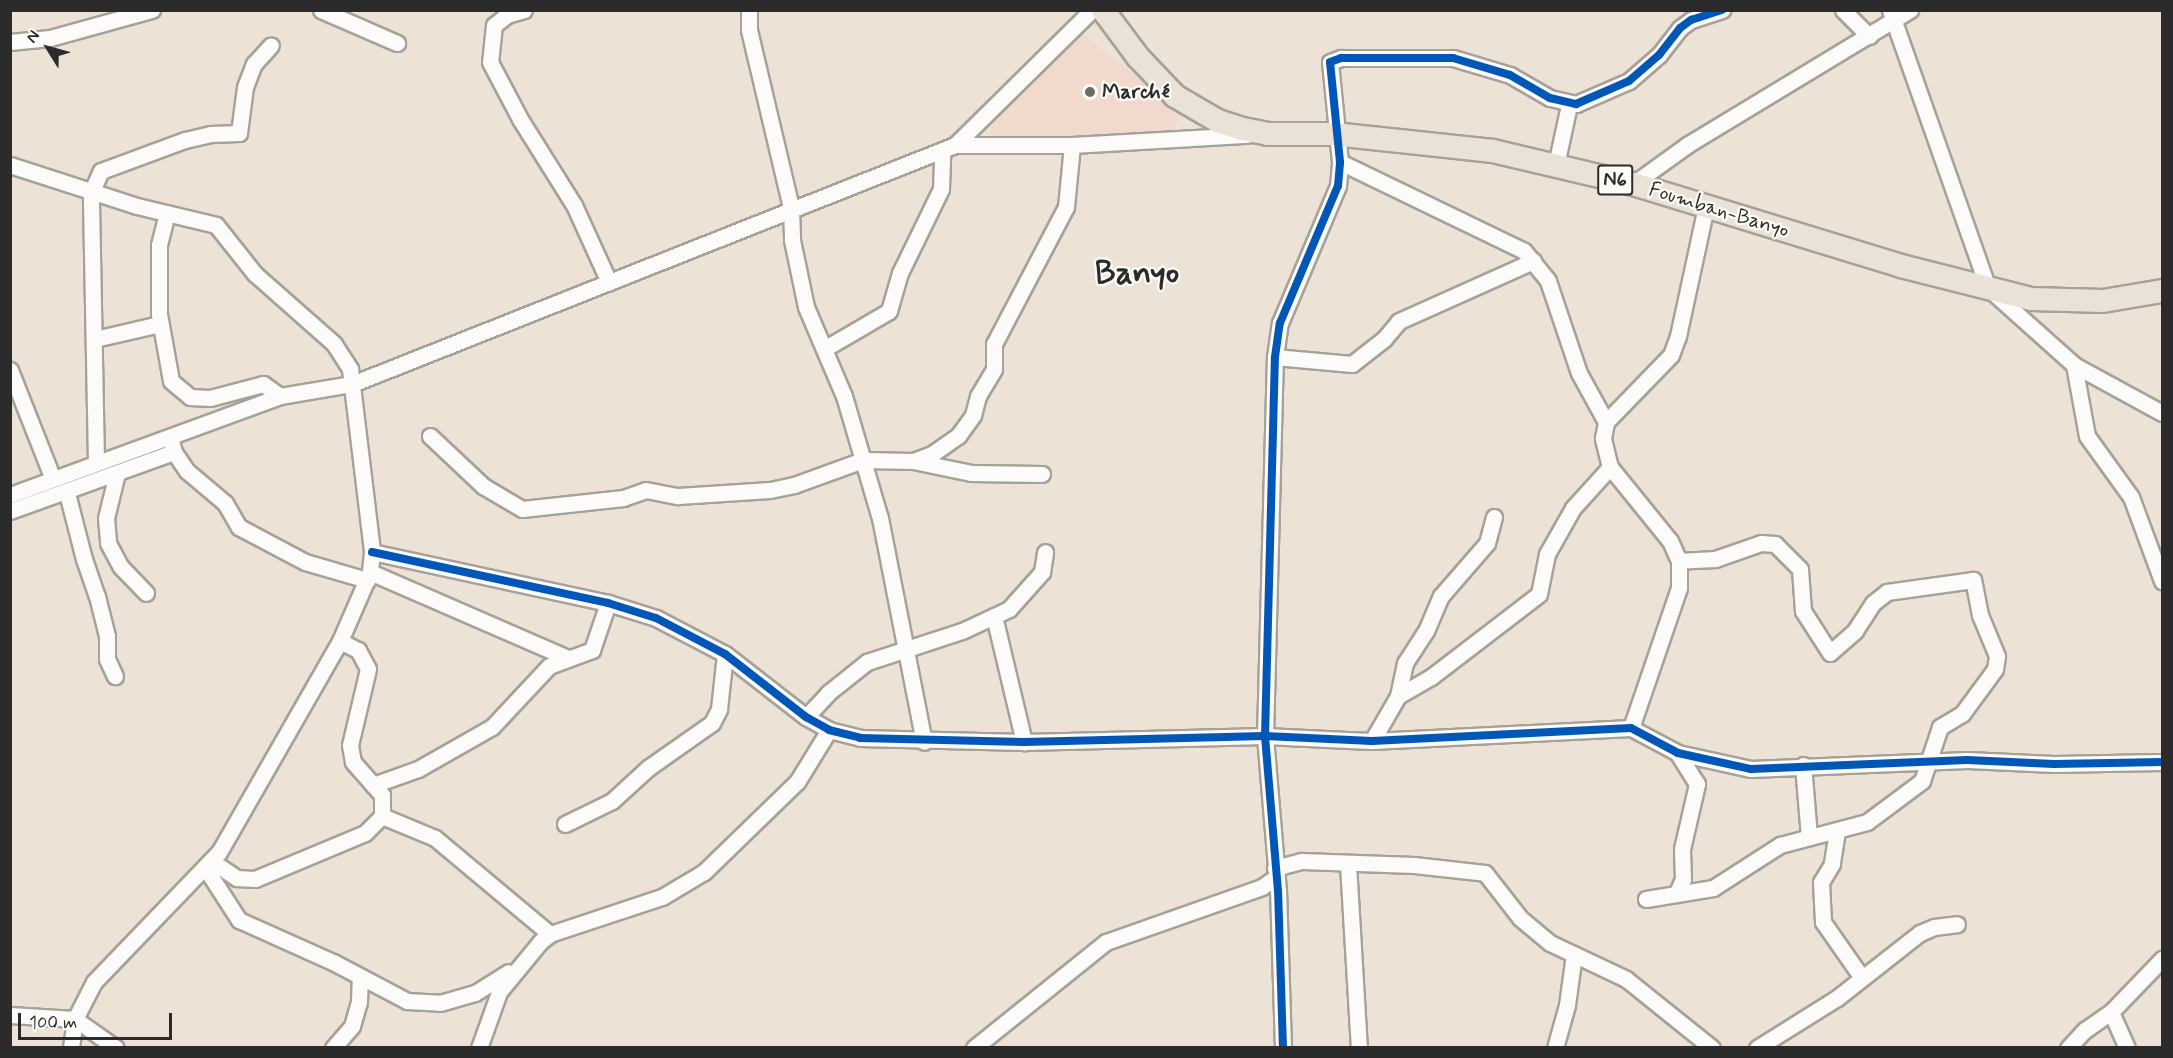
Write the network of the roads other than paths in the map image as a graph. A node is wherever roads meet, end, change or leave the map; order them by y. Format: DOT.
graph roads {
  1 [pos="153,10"];
  2 [pos="321,10"];
  3 [pos="524,10"];
  4 [pos="749,10"];
  5 [pos="1092,10"];
  6 [pos="1102,10"];
  7 [pos="1722,10"];
  8 [pos="1843,10"];
  9 [pos="1910,10"];
  10 [pos="1892,16"];
  11 [pos="1869,36"];
  12 [pos="10,42"];
  13 [pos="397,43"];
  14 [pos="271,45"];
  15 [pos="1569,105"];
  16 [pos="1268,134"];
  17 [pos="1334,135"];
  18 [pos="1072,145"];
  19 [pos="948,148"];
  20 [pos="1340,162"];
  21 [pos="10,165"];
  22 [pos="1556,165"];
  23 [pos="1634,184"];
  24 [pos="92,193"];
  25 [pos="1706,206"];
  26 [pos="791,208"];
  27 [pos="167,213"];
  28 [pos="1533,261"];
  29 [pos="609,282"];
  30 [pos="1988,288"];
  31 [pos="2163,291"];
  32 [pos="160,324"];
  33 [pos="95,339"];
  34 [pos="824,349"];
  35 [pos="1275,357"];
  36 [pos="2074,365"];
  37 [pos="10,370"];
  38 [pos="352,384"];
  39 [pos="280,396"];
  40 [pos="2163,413"];
  41 [pos="1606,422"];
  42 [pos="430,436"];
  43 [pos="172,444"];
  44 [pos="863,460"];
  45 [pos="913,461"];
  46 [pos="96,462"];
  47 [pos="1610,467"];
  48 [pos="117,473"];
  49 [pos="1042,474"];
  50 [pos="53,479"];
  51 [pos="67,493"];
  52 [pos="10,495"];
  53 [pos="10,511"];
  54 [pos="1494,517"];
  55 [pos="372,552"];
  56 [pos="1045,552"];
  57 [pos="1679,561"];
  58 [pos="369,576"];
  59 [pos="2163,581"];
  60 [pos="146,593"];
  61 [pos="608,603"];
  62 [pos="994,616"];
  63 [pos="340,641"];
  64 [pos="908,646"];
  65 [pos="725,654"];
  66 [pos="568,658"];
  67 [pos="115,676"];
  68 [pos="1398,696"];
  69 [pos="806,717"];
  70 [pos="1631,728"];
  71 [pos="829,730"];
  72 [pos="1265,736"];
  73 [pos="1372,741"];
  74 [pos="924,742"];
  75 [pos="1024,742"];
  76 [pos="1678,753"];
  77 [pos="1930,761"];
  78 [pos="2163,762"];
  79 [pos="1803,765"];
  80 [pos="374,785"];
  81 [pos="382,816"];
  82 [pos="565,825"];
  83 [pos="1837,831"];
  84 [pos="1809,837"];
  85 [pos="1348,864"];
  86 [pos="209,866"];
  87 [pos="1276,872"];
  88 [pos="1677,893"];
  89 [pos="1646,899"];
  90 [pos="1957,924"];
  91 [pos="550,933"];
  92 [pos="1574,954"];
  93 [pos="2163,959"];
  94 [pos="520,966"];
  95 [pos="360,978"];
  96 [pos="1862,978"];
  97 [pos="2111,1012"];
  98 [pos="10,1015"];
  99 [pos="75,1019"];
  100 [pos="71,1047"];
  101 [pos="116,1047"];
  102 [pos="333,1047"];
  103 [pos="478,1047"];
  104 [pos="974,1047"];
  105 [pos="1283,1047"];
  106 [pos="1359,1047"];
  107 [pos="1555,1047"];
  108 [pos="1712,1047"];
  109 [pos="1757,1047"];
  110 [pos="2068,1047"];
  111 [pos="2127,1047"];
  1 -- 12 [label="street"];
  2 -- 13 [label="street"];
  3 -- 29 [label="street"];
  4 -- 26 [label="street"];
  5 -- 19 [label="street"];
  6 -- 16 [label="highway, Foumban-Banyo / N6"];
  7 -- 15 [label="street"];
  8 -- 11 [label="street"];
  9 -- 10 [label="street"];
  10 -- 11 [label="street"];
  10 -- 30 [label="street"];
  11 -- 23 [label="street"];
  14 -- 24 [label="street"];
  15 -- 17 [label="street"];
  15 -- 22 [label="street"];
  16 -- 17 [label="highway, Foumban-Banyo / N6"];
  16 -- 18 [label="street"];
  17 -- 20 [label="street"];
  17 -- 22 [label="highway, Foumban-Banyo / N6"];
  18 -- 19 [label="street"];
  18 -- 45 [label="street"];
  19 -- 26 [label="street"];
  19 -- 34 [label="street"];
  20 -- 28 [label="street"];
  20 -- 35 [label="street"];
  21 -- 24 [label="street"];
  22 -- 23 [label="highway, Foumban-Banyo / N6"];
  23 -- 25 [label="highway, Foumban-Banyo / N6"];
  24 -- 27 [label="street"];
  24 -- 33 [label="street"];
  25 -- 30 [label="highway, Foumban-Banyo / N6"];
  25 -- 41 [label="street"];
  26 -- 29 [label="street"];
  26 -- 34 [label="street"];
  27 -- 32 [label="street"];
  27 -- 38 [label="street"];
  28 -- 35 [label="street"];
  28 -- 41 [label="street"];
  29 -- 38 [label="street"];
  30 -- 31 [label="highway, Foumban-Banyo / N6"];
  30 -- 36 [label="street"];
  32 -- 33 [label="street"];
  32 -- 39 [label="street"];
  33 -- 46 [label="street"];
  34 -- 44 [label="street"];
  35 -- 72 [label="street"];
  36 -- 40 [label="street"];
  36 -- 59 [label="street"];
  37 -- 50 [label="street"];
  38 -- 39 [label="street"];
  38 -- 55 [label="street"];
  39 -- 43 [label="street"];
  41 -- 47 [label="street"];
  42 -- 44 [label="street"];
  43 -- 46 [label="street"];
  43 -- 48 [label="street"];
  43 -- 58 [label="street"];
  44 -- 45 [label="street"];
  44 -- 64 [label="street"];
  45 -- 49 [label="street"];
  46 -- 50 [label="street"];
  47 -- 57 [label="street"];
  47 -- 68 [label="street"];
  48 -- 51 [label="street"];
  48 -- 60 [label="street"];
  50 -- 52 [label="street"];
  51 -- 53 [label="street"];
  51 -- 67 [label="street"];
  54 -- 68 [label="street"];
  55 -- 58 [label="street"];
  55 -- 61 [label="street"];
  56 -- 62 [label="street"];
  57 -- 70 [label="street"];
  57 -- 77 [label="street"];
  58 -- 63 [label="street"];
  58 -- 66 [label="street"];
  61 -- 65 [label="street"];
  61 -- 66 [label="street"];
  62 -- 64 [label="street"];
  62 -- 75 [label="street"];
  63 -- 80 [label="street"];
  63 -- 86 [label="street"];
  64 -- 69 [label="street"];
  64 -- 74 [label="street"];
  65 -- 69 [label="street"];
  65 -- 82 [label="street"];
  66 -- 80 [label="street"];
  68 -- 73 [label="street"];
  69 -- 71 [label="street"];
  70 -- 73 [label="street"];
  70 -- 76 [label="street"];
  71 -- 74 [label="street"];
  71 -- 91 [label="street"];
  72 -- 73 [label="street"];
  72 -- 75 [label="street"];
  72 -- 87 [label="street"];
  74 -- 75 [label="street"];
  76 -- 79 [label="street"];
  76 -- 88 [label="street"];
  77 -- 78 [label="street"];
  77 -- 79 [label="street"];
  77 -- 83 [label="street"];
  79 -- 84 [label="street"];
  80 -- 81 [label="street"];
  81 -- 86 [label="street"];
  81 -- 91 [label="street"];
  83 -- 84 [label="street"];
  83 -- 96 [label="street"];
  84 -- 88 [label="street"];
  85 -- 87 [label="street"];
  85 -- 92 [label="street"];
  85 -- 106 [label="street"];
  86 -- 95 [label="street"];
  86 -- 99 [label="street"];
  87 -- 104 [label="street"];
  87 -- 105 [label="street"];
  88 -- 89 [label="street"];
  90 -- 96 [label="street"];
  91 -- 94 [label="street"];
  92 -- 107 [label="street"];
  92 -- 108 [label="street"];
  93 -- 97 [label="street"];
  94 -- 95 [label="street"];
  94 -- 103 [label="street"];
  95 -- 102 [label="street"];
  96 -- 109 [label="street"];
  97 -- 110 [label="street"];
  97 -- 111 [label="street"];
  98 -- 99 [label="street"];
  99 -- 100 [label="street"];
  99 -- 101 [label="street"];
}
